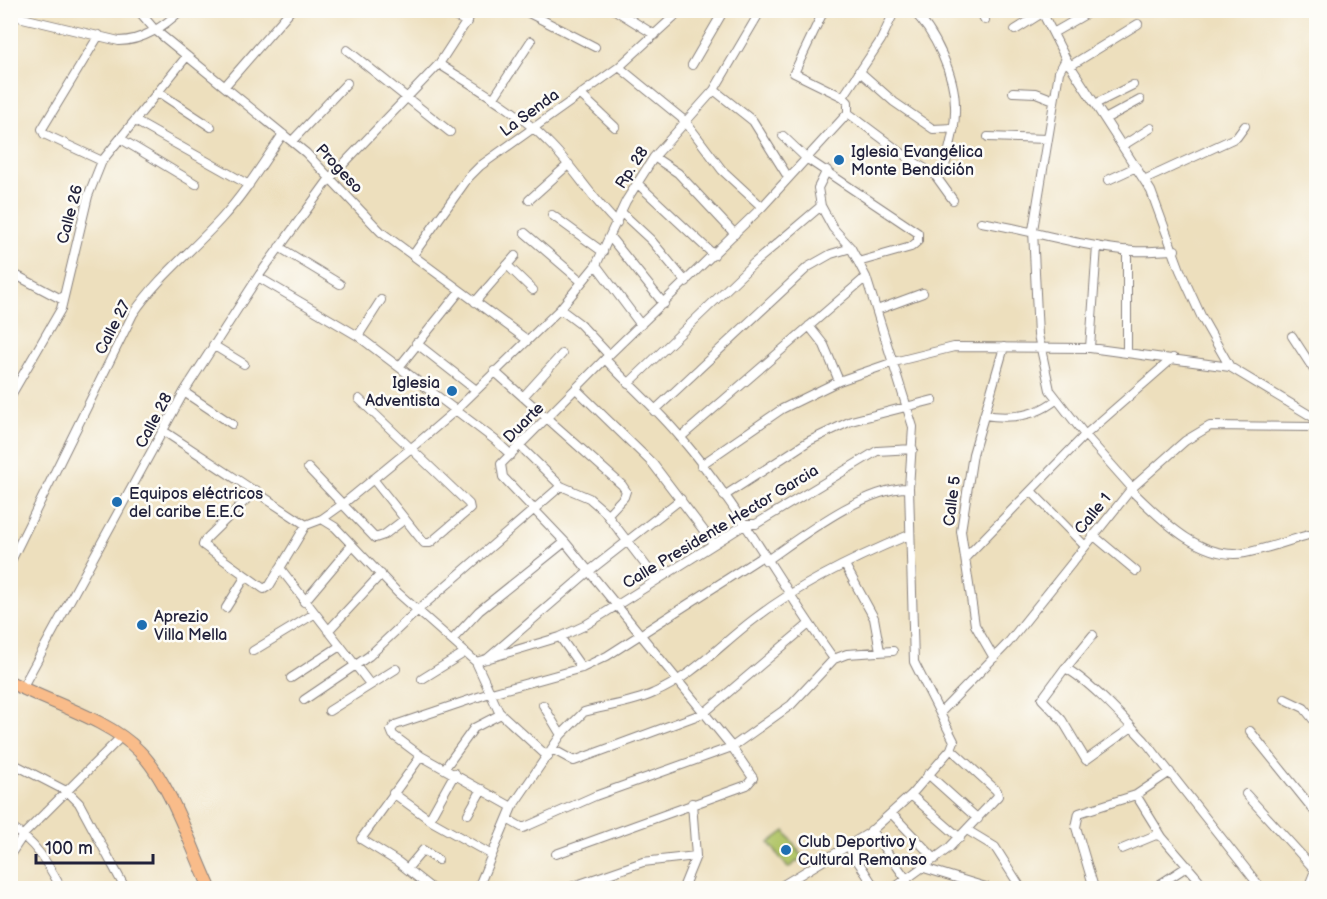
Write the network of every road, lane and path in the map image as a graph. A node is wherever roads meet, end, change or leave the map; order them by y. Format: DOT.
graph roads {
  1 [pos="138,10"];
  2 [pos="181,10"];
  3 [pos="291,10"];
  4 [pos="440,10"];
  5 [pos="474,10"];
  6 [pos="523,10"];
  7 [pos="615,10"];
  8 [pos="681,10"];
  9 [pos="724,10"];
  10 [pos="761,10"];
  11 [pos="824,10"];
  12 [pos="895,10"];
  13 [pos="912,10"];
  14 [pos="979,10"];
  15 [pos="1093,10"];
  16 [pos="1041,12"];
  17 [pos="10,15"];
  18 [pos="985,20"];
  19 [pos="468,22"];
  20 [pos="1138,24"];
  21 [pos="155,30"];
  22 [pos="1015,30"];
  23 [pos="1053,33"];
  24 [pos="99,35"];
  25 [pos="655,35"];
  26 [pos="531,40"];
  27 [pos="595,47"];
  28 [pos="347,50"];
  29 [pos="187,56"];
  30 [pos="1068,62"];
  31 [pos="439,64"];
  32 [pos="692,65"];
  33 [pos="619,67"];
  34 [pos="859,71"];
  35 [pos="347,83"];
  36 [pos="1134,85"];
  37 [pos="225,86"];
  38 [pos="714,90"];
  39 [pos="158,92"];
  40 [pos="1014,92"];
  41 [pos="580,94"];
  42 [pos="843,97"];
  43 [pos="406,99"];
  44 [pos="493,99"];
  45 [pos="1054,100"];
  46 [pos="1140,100"];
  47 [pos="1095,104"];
  48 [pos="849,113"];
  49 [pos="1105,119"];
  50 [pos="135,121"];
  51 [pos="686,121"];
  52 [pos="1245,126"];
  53 [pos="211,127"];
  54 [pos="615,127"];
  55 [pos="532,128"];
  56 [pos="954,128"];
  57 [pos="1151,128"];
  58 [pos="450,132"];
  59 [pos="283,134"];
  60 [pos="783,136"];
  61 [pos="988,137"];
  62 [pos="122,139"];
  63 [pos="1048,139"];
  64 [pos="292,141"];
  65 [pos="1122,146"];
  66 [pos="654,157"];
  67 [pos="806,158"];
  68 [pos="102,161"];
  69 [pos="569,164"];
  70 [pos="1136,167"];
  71 [pos="827,170"];
  72 [pos="935,175"];
  73 [pos="788,177"];
  74 [pos="330,178"];
  75 [pos="1108,180"];
  76 [pos="1144,180"];
  77 [pos="196,184"];
  78 [pos="638,184"];
  79 [pos="249,185"];
  80 [pos="529,200"];
  81 [pos="952,200"];
  82 [pos="820,206"];
  83 [pos="762,207"];
  84 [pos="622,213"];
  85 [pos="552,215"];
  86 [pos="981,222"];
  87 [pos="617,223"];
  88 [pos="1033,231"];
  89 [pos="525,233"];
  90 [pos="735,234"];
  91 [pos="610,237"];
  92 [pos="1097,246"];
  93 [pos="279,247"];
  94 [pos="851,248"];
  95 [pos="1127,250"];
  96 [pos="1175,250"];
  97 [pos="603,252"];
  98 [pos="413,255"];
  99 [pos="714,255"];
  100 [pos="515,256"];
  101 [pos="858,262"];
  102 [pos="596,265"];
  103 [pos="507,266"];
  104 [pos="10,272"];
  105 [pos="258,277"];
  106 [pos="866,277"];
  107 [pos="581,281"];
  108 [pos="686,282"];
  109 [pos="340,284"];
  110 [pos="533,290"];
  111 [pos="460,291"];
  112 [pos="923,293"];
  113 [pos="63,300"];
  114 [pos="381,300"];
  115 [pos="475,302"];
  116 [pos="664,304"];
  117 [pos="560,309"];
  118 [pos="877,310"];
  119 [pos="641,325"];
  120 [pos="809,326"];
  121 [pos="358,336"];
  122 [pos="1292,336"];
  123 [pos="526,339"];
  124 [pos="416,344"];
  125 [pos="213,345"];
  126 [pos="1004,347"];
  127 [pos="1040,347"];
  128 [pos="1090,348"];
  129 [pos="1126,353"];
  130 [pos="562,354"];
  131 [pos="607,357"];
  132 [pos="1173,358"];
  133 [pos="894,362"];
  134 [pos="244,364"];
  135 [pos="399,367"];
  136 [pos="1230,368"];
  137 [pos="495,371"];
  138 [pos="1317,373"];
  139 [pos="839,381"];
  140 [pos="628,384"];
  141 [pos="576,389"];
  142 [pos="476,390"];
  143 [pos="184,392"];
  144 [pos="10,397"];
  145 [pos="523,397"];
  146 [pos="359,399"];
  147 [pos="1057,399"];
  148 [pos="933,400"];
  149 [pos="907,405"];
  150 [pos="456,410"];
  151 [pos="654,411"];
  152 [pos="984,415"];
  153 [pos="548,418"];
  154 [pos="1317,420"];
  155 [pos="232,424"];
  156 [pos="1317,427"];
  157 [pos="165,432"];
  158 [pos="1084,435"];
  159 [pos="681,437"];
  160 [pos="520,446"];
  161 [pos="412,447"];
  162 [pos="914,449"];
  163 [pos="511,455"];
  164 [pos="701,465"];
  165 [pos="308,468"];
  166 [pos="373,479"];
  167 [pos="561,486"];
  168 [pos="909,488"];
  169 [pos="1131,489"];
  170 [pos="256,490"];
  171 [pos="1031,491"];
  172 [pos="724,496"];
  173 [pos="681,499"];
  174 [pos="343,504"];
  175 [pos="535,510"];
  176 [pos="607,515"];
  177 [pos="322,519"];
  178 [pos="405,519"];
  179 [pos="746,524"];
  180 [pos="306,525"];
  181 [pos="909,535"];
  182 [pos="1094,535"];
  183 [pos="1308,535"];
  184 [pos="627,541"];
  185 [pos="565,542"];
  186 [pos="714,544"];
  187 [pos="352,545"];
  188 [pos="1085,546"];
  189 [pos="765,558"];
  190 [pos="965,558"];
  191 [pos="10,563"];
  192 [pos="846,565"];
  193 [pos="280,568"];
  194 [pos="1136,571"];
  195 [pos="588,572"];
  196 [pos="381,574"];
  197 [pos="246,576"];
  198 [pos="657,580"];
  199 [pos="790,596"];
  200 [pos="304,602"];
  201 [pos="617,606"];
  202 [pos="225,608"];
  203 [pos="418,609"];
  204 [pos="314,614"];
  205 [pos="809,624"];
  206 [pos="328,631"];
  207 [pos="1093,635"];
  208 [pos="641,636"];
  209 [pos="561,637"];
  210 [pos="452,640"];
  211 [pos="340,646"];
  212 [pos="254,651"];
  213 [pos="880,651"];
  214 [pos="893,651"];
  215 [pos="464,653"];
  216 [pos="994,658"];
  217 [pos="834,659"];
  218 [pos="486,660"];
  219 [pos="476,662"];
  220 [pos="354,665"];
  221 [pos="582,668"];
  222 [pos="1066,668"];
  223 [pos="396,669"];
  224 [pos="291,678"];
  225 [pos="422,679"];
  226 [pos="678,681"];
  227 [pos="370,684"];
  228 [pos="16,685"];
  229 [pos="489,694"];
  230 [pos="1285,699"];
  231 [pos="304,700"];
  232 [pos="543,705"];
  233 [pos="329,711"];
  234 [pos="941,712"];
  235 [pos="704,713"];
  236 [pos="501,714"];
  237 [pos="1317,723"];
  238 [pos="1132,727"];
  239 [pos="1250,731"];
  240 [pos="561,735"];
  241 [pos="121,737"];
  242 [pos="732,747"];
  243 [pos="953,747"];
  244 [pos="552,749"];
  245 [pos="421,756"];
  246 [pos="548,758"];
  247 [pos="10,762"];
  248 [pos="445,768"];
  249 [pos="1170,772"];
  250 [pos="455,773"];
  251 [pos="928,774"];
  252 [pos="482,789"];
  253 [pos="69,792"];
  254 [pos="393,793"];
  255 [pos="1246,794"];
  256 [pos="911,795"];
  257 [pos="1136,795"];
  258 [pos="692,803"];
  259 [pos="512,807"];
  260 [pos="891,813"];
  261 [pos="1317,813"];
  262 [pos="468,814"];
  263 [pos="430,819"];
  264 [pos="507,819"];
  265 [pos="978,819"];
  266 [pos="10,827"];
  267 [pos="872,830"];
  268 [pos="967,830"];
  269 [pos="24,834"];
  270 [pos="1162,837"];
  271 [pos="960,838"];
  272 [pos="848,846"];
  273 [pos="1122,849"];
  274 [pos="556,854"];
  275 [pos="10,855"];
  276 [pos="492,855"];
  277 [pos="696,856"];
  278 [pos="935,859"];
  279 [pos="438,860"];
  280 [pos="1188,866"];
  281 [pos="924,868"];
  282 [pos="407,869"];
  283 [pos="1316,869"];
  284 [pos="907,880"];
  285 [pos="1259,885"];
  286 [pos="61,888"];
  287 [pos="125,888"];
  288 [pos="210,888"];
  289 [pos="431,888"];
  290 [pos="478,888"];
  291 [pos="568,888"];
  292 [pos="683,888"];
  293 [pos="778,888"];
  294 [pos="875,888"];
  295 [pos="894,888"];
  296 [pos="989,888"];
  297 [pos="1021,888"];
  298 [pos="1094,888"];
  299 [pos="1154,888"];
  300 [pos="1206,888"];
  301 [pos="1248,888"];
  302 [pos="1308,888"];
  1 -- 21 [label="street, Progeso"];
  2 -- 21 [label="street"];
  3 -- 37 [label="street"];
  4 -- 19 [label="street"];
  5 -- 19 [label="street, Calle 28"];
  6 -- 27 [label="street"];
  7 -- 25 [label="street"];
  8 -- 25 [label="street, La Senda"];
  9 -- 32 [label="street"];
  10 -- 38 [label="street, Rp. 28"];
  11 -- 42 [label="street"];
  12 -- 34 [label="street"];
  13 -- 56 [label="street"];
  14 -- 18 [label="street"];
  15 -- 23 [label="street"];
  16 -- 22 [label="street"];
  16 -- 23 [label="street"];
  17 -- 24 [label="street"];
  19 -- 31 [label="street, Calle 28"];
  20 -- 30 [label="street"];
  21 -- 24 [label="street"];
  21 -- 29 [label="street, Progeso"];
  23 -- 30 [label="street"];
  24 -- 68 [label="street"];
  25 -- 33 [label="street, La Senda"];
  26 -- 44 [label="street"];
  28 -- 43 [label="street"];
  29 -- 37 [label="street, Progeso"];
  29 -- 39 [label="street, Calle 26"];
  30 -- 45 [label="street"];
  30 -- 47 [label="street"];
  31 -- 43 [label="street, Calle 28"];
  31 -- 44 [label="street"];
  33 -- 41 [label="street, La Senda"];
  33 -- 51 [label="street"];
  34 -- 42 [label="street"];
  34 -- 56 [label="street"];
  35 -- 64 [label="street"];
  36 -- 47 [label="street"];
  37 -- 59 [label="street, Progeso"];
  38 -- 51 [label="street, Rp. 28"];
  38 -- 73 [label="street"];
  39 -- 50 [label="street, Calle 26"];
  39 -- 53 [label="street"];
  40 -- 45 [label="street"];
  41 -- 54 [label="street"];
  41 -- 55 [label="street, La Senda"];
  42 -- 48 [label="street"];
  43 -- 58 [label="street"];
  43 -- 74 [label="street, Calle 28"];
  44 -- 55 [label="street"];
  45 -- 63 [label="street"];
  46 -- 49 [label="street"];
  47 -- 49 [label="street"];
  48 -- 67 [label="street, Duarte"];
  48 -- 72 [label="street"];
  49 -- 65 [label="street"];
  50 -- 62 [label="street, Calle 26"];
  50 -- 79 [label="street"];
  51 -- 66 [label="street, Rp. 28"];
  51 -- 83 [label="street"];
  52 -- 76 [label="street"];
  55 -- 69 [label="street"];
  55 -- 98 [label="street, La Senda"];
  56 -- 72 [label="street"];
  57 -- 65 [label="street"];
  59 -- 64 [label="street, Progeso"];
  59 -- 79 [label="street, Calle 27"];
  60 -- 67 [label="street"];
  61 -- 63 [label="street"];
  62 -- 68 [label="street, Calle 26"];
  62 -- 77 [label="street"];
  63 -- 88 [label="street"];
  64 -- 74 [label="street, Progeso"];
  65 -- 70 [label="street"];
  66 -- 78 [label="street, Rp. 28"];
  66 -- 90 [label="street"];
  67 -- 71 [label="street"];
  67 -- 73 [label="street, Duarte"];
  68 -- 113 [label="street, Calle 26"];
  69 -- 80 [label="street"];
  69 -- 87 [label="street"];
  70 -- 75 [label="street"];
  70 -- 76 [label="street"];
  71 -- 82 [label="street"];
  71 -- 101 [label="street"];
  72 -- 81 [label="street"];
  73 -- 83 [label="street, Duarte"];
  74 -- 93 [label="street, Calle 28"];
  74 -- 98 [label="street, Progeso"];
  76 -- 96 [label="street"];
  78 -- 84 [label="street, Rp. 28"];
  78 -- 99 [label="street"];
  79 -- 191 [label="street, Calle 27"];
  82 -- 94 [label="street"];
  82 -- 140 [label="street"];
  83 -- 90 [label="street, Duarte"];
  84 -- 87 [label="street, Rp. 28"];
  84 -- 108 [label="street"];
  85 -- 97 [label="street"];
  86 -- 88 [label="street"];
  87 -- 91 [label="street, Rp. 28"];
  88 -- 92 [label="street"];
  88 -- 127 [label="street"];
  89 -- 107 [label="street"];
  90 -- 99 [label="street, Duarte"];
  91 -- 97 [label="street, Rp. 28"];
  91 -- 116 [label="street"];
  92 -- 95 [label="street"];
  92 -- 128 [label="street"];
  93 -- 105 [label="street, Calle 28"];
  93 -- 109 [label="street"];
  94 -- 101 [label="street"];
  94 -- 151 [label="street"];
  95 -- 96 [label="street"];
  95 -- 129 [label="street"];
  96 -- 136 [label="street"];
  97 -- 102 [label="street, Rp. 28"];
  98 -- 111 [label="street, Progeso"];
  99 -- 108 [label="street, Duarte"];
  100 -- 103 [label="street"];
  101 -- 106 [label="street"];
  102 -- 107 [label="street, Rp. 28"];
  102 -- 119 [label="street"];
  103 -- 110 [label="street"];
  103 -- 115 [label="street"];
  104 -- 113 [label="street"];
  105 -- 121 [label="street"];
  105 -- 125 [label="street, Calle 28"];
  106 -- 118 [label="street"];
  106 -- 120 [label="street"];
  107 -- 117 [label="street, Rp. 28"];
  108 -- 116 [label="street, Duarte"];
  111 -- 115 [label="street, Progeso"];
  111 -- 124 [label="street"];
  112 -- 118 [label="street"];
  113 -- 144 [label="street, Calle 26"];
  114 -- 121 [label="street"];
  115 -- 123 [label="street, Progeso"];
  116 -- 119 [label="street, Duarte"];
  117 -- 123 [label="street, Rp. 28"];
  117 -- 131 [label="street"];
  118 -- 133 [label="street"];
  119 -- 131 [label="street, Duarte"];
  120 -- 139 [label="street"];
  120 -- 159 [label="street"];
  121 -- 135 [label="street"];
  122 -- 138 [label="street"];
  123 -- 137 [label="street, Rp. 28"];
  124 -- 135 [label="street"];
  124 -- 142 [label="street"];
  125 -- 134 [label="street"];
  125 -- 143 [label="street, Calle 28"];
  126 -- 127 [label="street"];
  126 -- 133 [label="street"];
  126 -- 152 [label="street, Calle 5"];
  127 -- 128 [label="street"];
  127 -- 147 [label="street"];
  128 -- 129 [label="street"];
  129 -- 132 [label="street"];
  130 -- 145 [label="street"];
  131 -- 140 [label="street"];
  131 -- 141 [label="street, Duarte"];
  132 -- 136 [label="street"];
  132 -- 158 [label="street"];
  133 -- 139 [label="street"];
  133 -- 149 [label="street"];
  135 -- 150 [label="street"];
  136 -- 154 [label="street"];
  137 -- 142 [label="street, Rp. 28"];
  137 -- 145 [label="street"];
  139 -- 164 [label="street"];
  140 -- 151 [label="street"];
  141 -- 153 [label="street, Duarte"];
  141 -- 173 [label="street"];
  142 -- 150 [label="street, Rp. 28"];
  143 -- 155 [label="street"];
  143 -- 157 [label="street, Calle 28"];
  145 -- 153 [label="street"];
  146 -- 161 [label="street"];
  147 -- 152 [label="street"];
  147 -- 158 [label="street"];
  148 -- 149 [label="street"];
  149 -- 162 [label="street"];
  149 -- 172 [label="street"];
  150 -- 161 [label="street, Rp. 28"];
  150 -- 163 [label="street"];
  151 -- 159 [label="street"];
  152 -- 190 [label="street, Calle 5"];
  153 -- 160 [label="street, Duarte"];
  153 -- 176 [label="street"];
  156 -- 169 [label="street, Calle 1"];
  157 -- 170 [label="street"];
  157 -- 228 [label="street, Calle 28"];
  158 -- 169 [label="street"];
  158 -- 171 [label="street"];
  159 -- 164 [label="street"];
  160 -- 163 [label="street, Duarte"];
  160 -- 167 [label="street"];
  161 -- 166 [label="street, Rp. 28"];
  161 -- 178 [label="street"];
  162 -- 168 [label="street"];
  162 -- 179 [label="street, Calle Presidente Hector Garcia"];
  163 -- 175 [label="street, Duarte"];
  164 -- 172 [label="street"];
  165 -- 174 [label="street"];
  166 -- 174 [label="street, Rp. 28"];
  166 -- 178 [label="street"];
  167 -- 175 [label="street"];
  167 -- 176 [label="street"];
  168 -- 181 [label="street"];
  168 -- 189 [label="street"];
  169 -- 182 [label="street, Calle 1"];
  169 -- 183 [label="street"];
  170 -- 180 [label="street"];
  170 -- 197 [label="street"];
  171 -- 188 [label="street"];
  171 -- 190 [label="street"];
  172 -- 179 [label="street"];
  173 -- 184 [label="street"];
  173 -- 186 [label="street"];
  174 -- 177 [label="street, Rp. 28"];
  174 -- 178 [label="street"];
  175 -- 185 [label="street, Duarte"];
  175 -- 203 [label="street"];
  176 -- 184 [label="street"];
  177 -- 180 [label="street, Rp. 28"];
  177 -- 187 [label="street"];
  179 -- 186 [label="street, Calle Presidente Hector Garcia"];
  179 -- 189 [label="street"];
  180 -- 193 [label="street"];
  181 -- 192 [label="street"];
  181 -- 234 [label="street"];
  182 -- 188 [label="street, Calle 1"];
  182 -- 194 [label="street"];
  184 -- 195 [label="street"];
  184 -- 198 [label="street"];
  185 -- 195 [label="street, Duarte"];
  185 -- 210 [label="street"];
  186 -- 198 [label="street, Calle Presidente Hector Garcia"];
  187 -- 196 [label="street"];
  187 -- 200 [label="street"];
  188 -- 216 [label="street, Calle 1"];
  189 -- 199 [label="street"];
  189 -- 208 [label="street"];
  190 -- 216 [label="street, Calle 5"];
  192 -- 199 [label="street"];
  192 -- 213 [label="street"];
  193 -- 197 [label="street"];
  193 -- 200 [label="street"];
  195 -- 201 [label="street, Duarte"];
  195 -- 218 [label="street"];
  196 -- 203 [label="street"];
  196 -- 206 [label="street"];
  197 -- 202 [label="street"];
  198 -- 201 [label="street, Calle Presidente Hector Garcia"];
  199 -- 205 [label="street"];
  199 -- 226 [label="street"];
  200 -- 204 [label="street"];
  201 -- 208 [label="street, Duarte"];
  201 -- 209 [label="street, Calle Presidente Hector Garcia"];
  203 -- 210 [label="street"];
  203 -- 220 [label="street"];
  204 -- 206 [label="street"];
  204 -- 212 [label="street"];
  205 -- 217 [label="street"];
  205 -- 235 [label="street"];
  206 -- 211 [label="street"];
  207 -- 222 [label="street"];
  208 -- 221 [label="street"];
  208 -- 226 [label="street, Duarte"];
  209 -- 218 [label="street, Calle Presidente Hector Garcia"];
  209 -- 221 [label="street"];
  210 -- 215 [label="street"];
  211 -- 220 [label="street"];
  211 -- 224 [label="street"];
  213 -- 214 [label="street"];
  213 -- 217 [label="street"];
  215 -- 219 [label="street"];
  215 -- 225 [label="street"];
  216 -- 234 [label="street, Calle 1"];
  217 -- 242 [label="street"];
  218 -- 219 [label="street, Calle Presidente Hector Garcia"];
  219 -- 229 [label="street"];
  220 -- 227 [label="street"];
  220 -- 231 [label="street"];
  221 -- 229 [label="street"];
  222 -- 238 [label="street"];
  222 -- 238 [label="street"];
  223 -- 227 [label="street"];
  226 -- 235 [label="street, Duarte"];
  226 -- 240 [label="street"];
  227 -- 233 [label="street"];
  228 -- 241 [label="main road"];
  229 -- 236 [label="street"];
  229 -- 245 [label="street"];
  230 -- 237 [label="street"];
  232 -- 240 [label="street"];
  234 -- 243 [label="street"];
  235 -- 242 [label="street, Duarte"];
  235 -- 244 [label="street"];
  236 -- 246 [label="street"];
  236 -- 248 [label="street"];
  238 -- 249 [label="street"];
  239 -- 261 [label="street"];
  240 -- 244 [label="street"];
  241 -- 253 [label="street"];
  241 -- 288 [label="main road"];
  242 -- 258 [label="street, Duarte"];
  242 -- 264 [label="street"];
  243 -- 251 [label="street"];
  243 -- 265 [label="street"];
  244 -- 246 [label="street"];
  245 -- 248 [label="street"];
  245 -- 254 [label="street"];
  246 -- 259 [label="street"];
  247 -- 253 [label="street"];
  248 -- 250 [label="street"];
  249 -- 257 [label="street"];
  249 -- 285 [label="street"];
  250 -- 252 [label="street"];
  250 -- 263 [label="street"];
  251 -- 256 [label="street"];
  251 -- 265 [label="street"];
  252 -- 259 [label="street"];
  252 -- 262 [label="street"];
  253 -- 269 [label="street"];
  253 -- 287 [label="street"];
  254 -- 263 [label="street"];
  254 -- 282 [label="street"];
  255 -- 283 [label="street"];
  256 -- 260 [label="street"];
  256 -- 271 [label="street"];
  257 -- 270 [label="street"];
  257 -- 298 [label="street"];
  258 -- 274 [label="street"];
  258 -- 277 [label="street"];
  259 -- 264 [label="street"];
  260 -- 267 [label="street"];
  260 -- 278 [label="street"];
  263 -- 276 [label="street"];
  264 -- 276 [label="street"];
  265 -- 268 [label="street"];
  266 -- 269 [label="street"];
  267 -- 272 [label="street"];
  267 -- 284 [label="street"];
  268 -- 271 [label="street"];
  268 -- 297 [label="street"];
  269 -- 275 [label="street"];
  269 -- 286 [label="street"];
  270 -- 273 [label="street"];
  270 -- 280 [label="street"];
  271 -- 278 [label="street"];
  272 -- 293 [label="street"];
  272 -- 294 [label="street"];
  276 -- 290 [label="street"];
  277 -- 291 [label="street"];
  277 -- 292 [label="street"];
  278 -- 281 [label="street"];
  279 -- 282 [label="street"];
  280 -- 299 [label="street"];
  280 -- 300 [label="street"];
  281 -- 284 [label="street"];
  281 -- 296 [label="street"];
  282 -- 289 [label="street"];
  283 -- 302 [label="street"];
  284 -- 295 [label="street"];
  285 -- 301 [label="street"];
}
